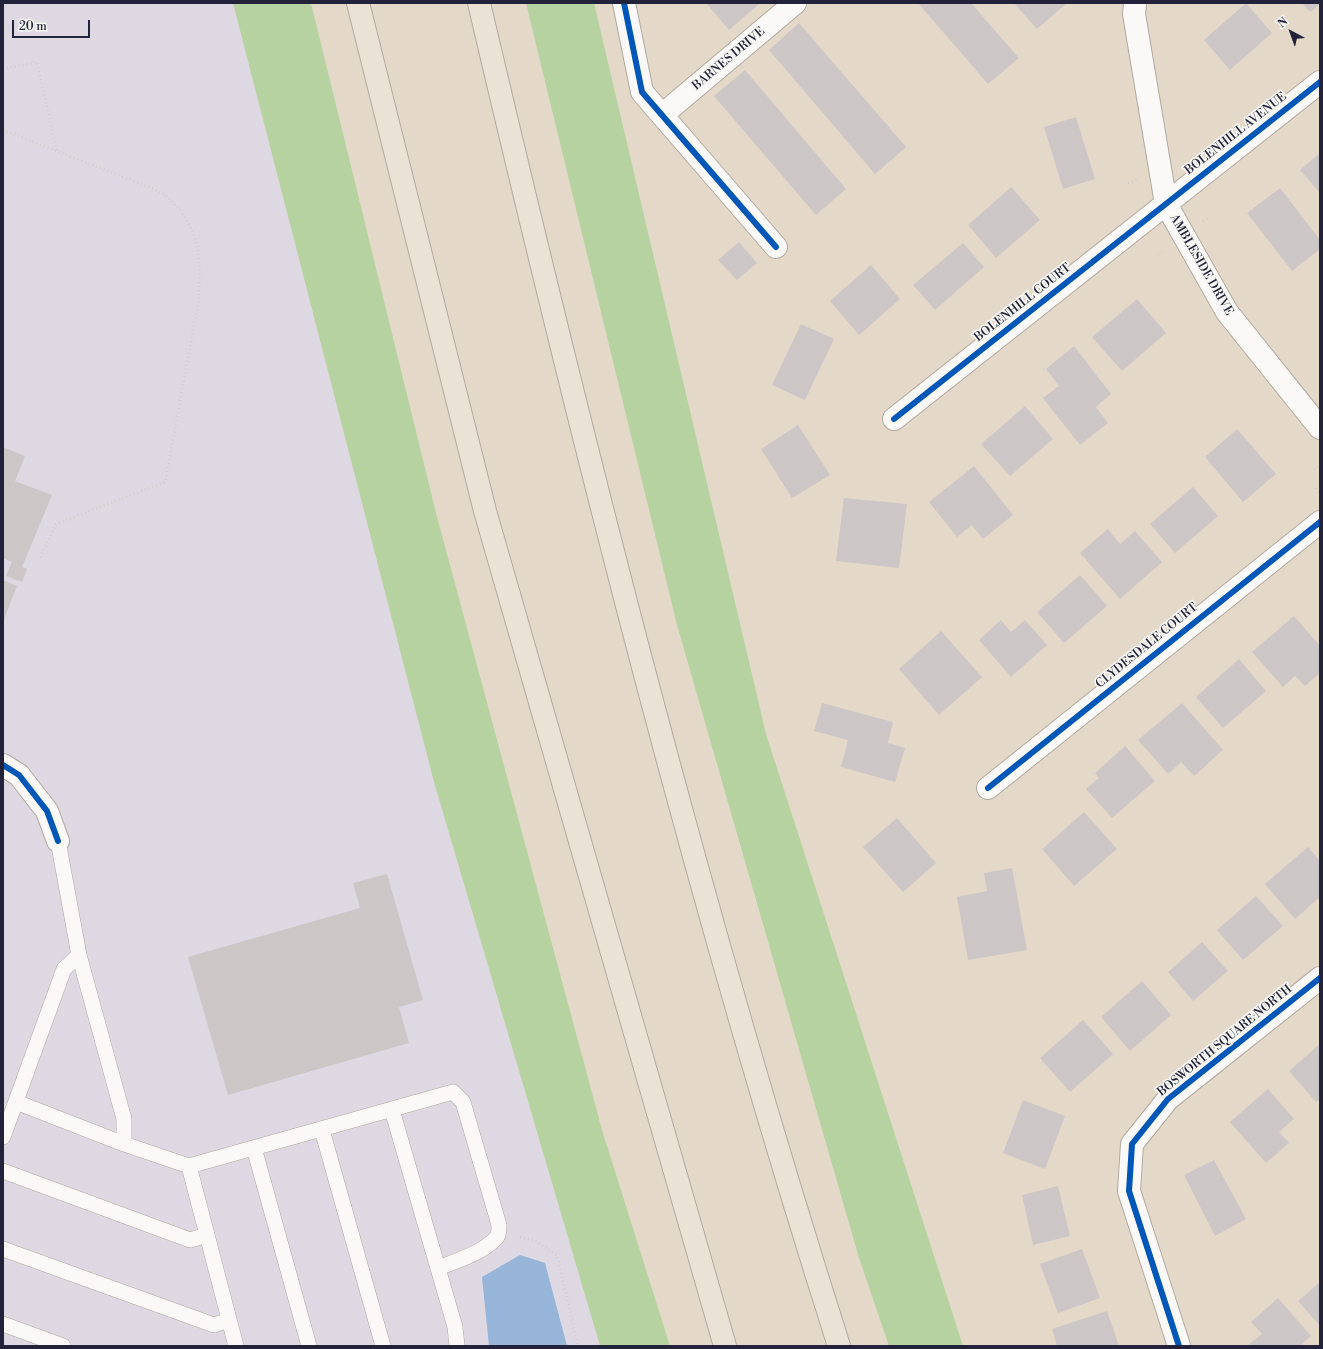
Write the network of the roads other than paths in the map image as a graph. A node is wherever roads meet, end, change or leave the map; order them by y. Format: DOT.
graph roads {
  1 [pos="358,3"];
  2 [pos="479,3"];
  3 [pos="624,3"];
  4 [pos="795,3"];
  5 [pos="1135,3"];
  6 [pos="1320,82"];
  7 [pos="662,115"];
  8 [pos="1166,204"];
  9 [pos="776,247"];
  10 [pos="894,418"];
  11 [pos="1320,428"];
  12 [pos="1320,522"];
  13 [pos="3,765"];
  14 [pos="988,788"];
  15 [pos="58,841"];
  16 [pos="79,955"];
  17 [pos="1320,978"];
  18 [pos="16,1102"];
  19 [pos="392,1110"];
  20 [pos="322,1130"];
  21 [pos="3,1137"];
  22 [pos="124,1144"];
  23 [pos="254,1148"];
  24 [pos="189,1166"];
  25 [pos="3,1172"];
  26 [pos="207,1234"];
  27 [pos="3,1249"];
  28 [pos="438,1268"];
  29 [pos="229,1320"];
  30 [pos="3,1324"];
  31 [pos="63,1346"];
  32 [pos="236,1346"];
  33 [pos="309,1346"];
  34 [pos="383,1346"];
  35 [pos="457,1346"];
  36 [pos="725,1346"];
  37 [pos="839,1346"];
  38 [pos="1178,1346"];
  1 -- 36 [label="highway"];
  2 -- 37 [label="highway"];
  3 -- 7 [label="street"];
  4 -- 7 [label="street, BARNES DRIVE"];
  5 -- 8 [label="street, AMBLESIDE DRIVE"];
  6 -- 8 [label="street, BOLENHILL AVENUE"];
  7 -- 9 [label="street"];
  8 -- 10 [label="street, BOLENHILL COURT"];
  8 -- 11 [label="street, AMBLESIDE DRIVE"];
  12 -- 14 [label="street, CLYDESDALE COURT"];
  13 -- 15 [label="street"];
  15 -- 16 [label="lane"];
  16 -- 18 [label="lane"];
  16 -- 22 [label="lane"];
  17 -- 38 [label="street, BOSWORTH SQUARE NORTH"];
  18 -- 21 [label="lane"];
  18 -- 22 [label="lane"];
  19 -- 20 [label="lane"];
  19 -- 28 [label="lane"];
  19 -- 28 [label="lane"];
  20 -- 23 [label="lane"];
  20 -- 34 [label="lane"];
  22 -- 24 [label="lane"];
  23 -- 24 [label="lane"];
  23 -- 33 [label="lane"];
  24 -- 26 [label="lane"];
  25 -- 26 [label="lane"];
  26 -- 29 [label="lane"];
  27 -- 29 [label="lane"];
  28 -- 35 [label="lane"];
  29 -- 32 [label="lane"];
  30 -- 31 [label="lane"];
}
